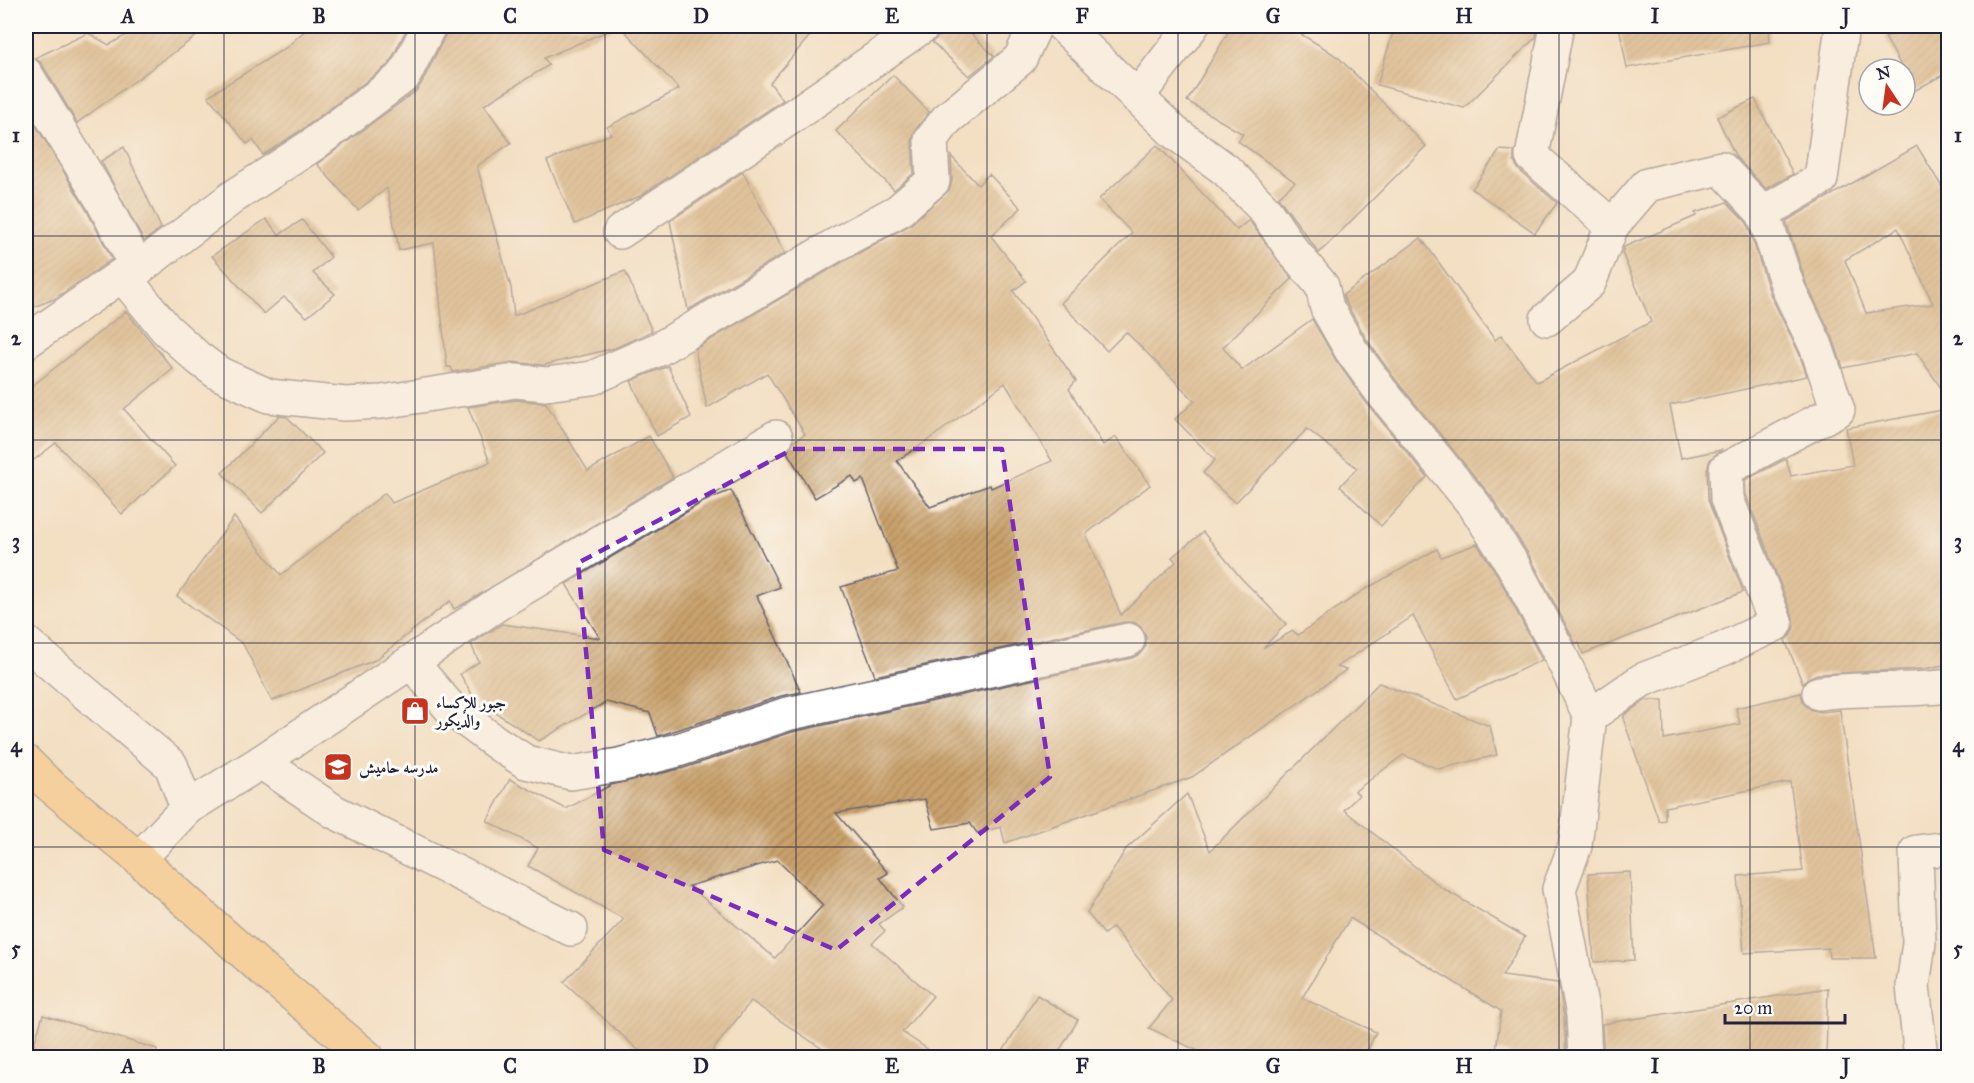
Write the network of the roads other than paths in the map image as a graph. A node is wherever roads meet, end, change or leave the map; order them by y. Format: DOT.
graph roads {
  1 [pos="429,26"];
  2 [pos="923,26"];
  3 [pos="1035,26"];
  4 [pos="1063,26"];
  5 [pos="1192,26"];
  6 [pos="1557,26"];
  7 [pos="1842,26"];
  8 [pos="26,74"];
  9 [pos="1137,97"];
  10 [pos="1763,213"];
  11 [pos="1612,226"];
  12 [pos="620,232"];
  13 [pos="130,272"];
  14 [pos="1547,319"];
  15 [pos="26,342"];
  16 [pos="776,437"];
  17 [pos="1128,640"];
  18 [pos="26,643"];
  19 [pos="412,663"];
  20 [pos="1948,686"];
  21 [pos="1819,693"];
  22 [pos="1590,716"];
  23 [pos="26,762"];
  24 [pos="261,762"];
  25 [pos="187,808"];
  26 [pos="1948,848"];
  27 [pos="138,859"];
  28 [pos="571,929"];
  29 [pos="368,1058"];
  30 [pos="1585,1058"];
  31 [pos="1921,1058"];
  1 -- 13 [label="street"];
  2 -- 12 [label="street"];
  3 -- 13 [label="street"];
  4 -- 9 [label="street"];
  5 -- 9 [label="street"];
  6 -- 11 [label="street"];
  7 -- 10 [label="street"];
  8 -- 13 [label="street"];
  9 -- 22 [label="street"];
  10 -- 11 [label="street"];
  10 -- 22 [label="street"];
  11 -- 14 [label="street"];
  13 -- 15 [label="street"];
  16 -- 19 [label="street"];
  17 -- 19 [label="street"];
  18 -- 25 [label="street"];
  19 -- 24 [label="street"];
  20 -- 21 [label="street"];
  22 -- 30 [label="street"];
  23 -- 27 [label="main road"];
  24 -- 25 [label="street"];
  24 -- 28 [label="street"];
  25 -- 27 [label="street"];
  26 -- 31 [label="street"];
  27 -- 29 [label="main road"];
}
